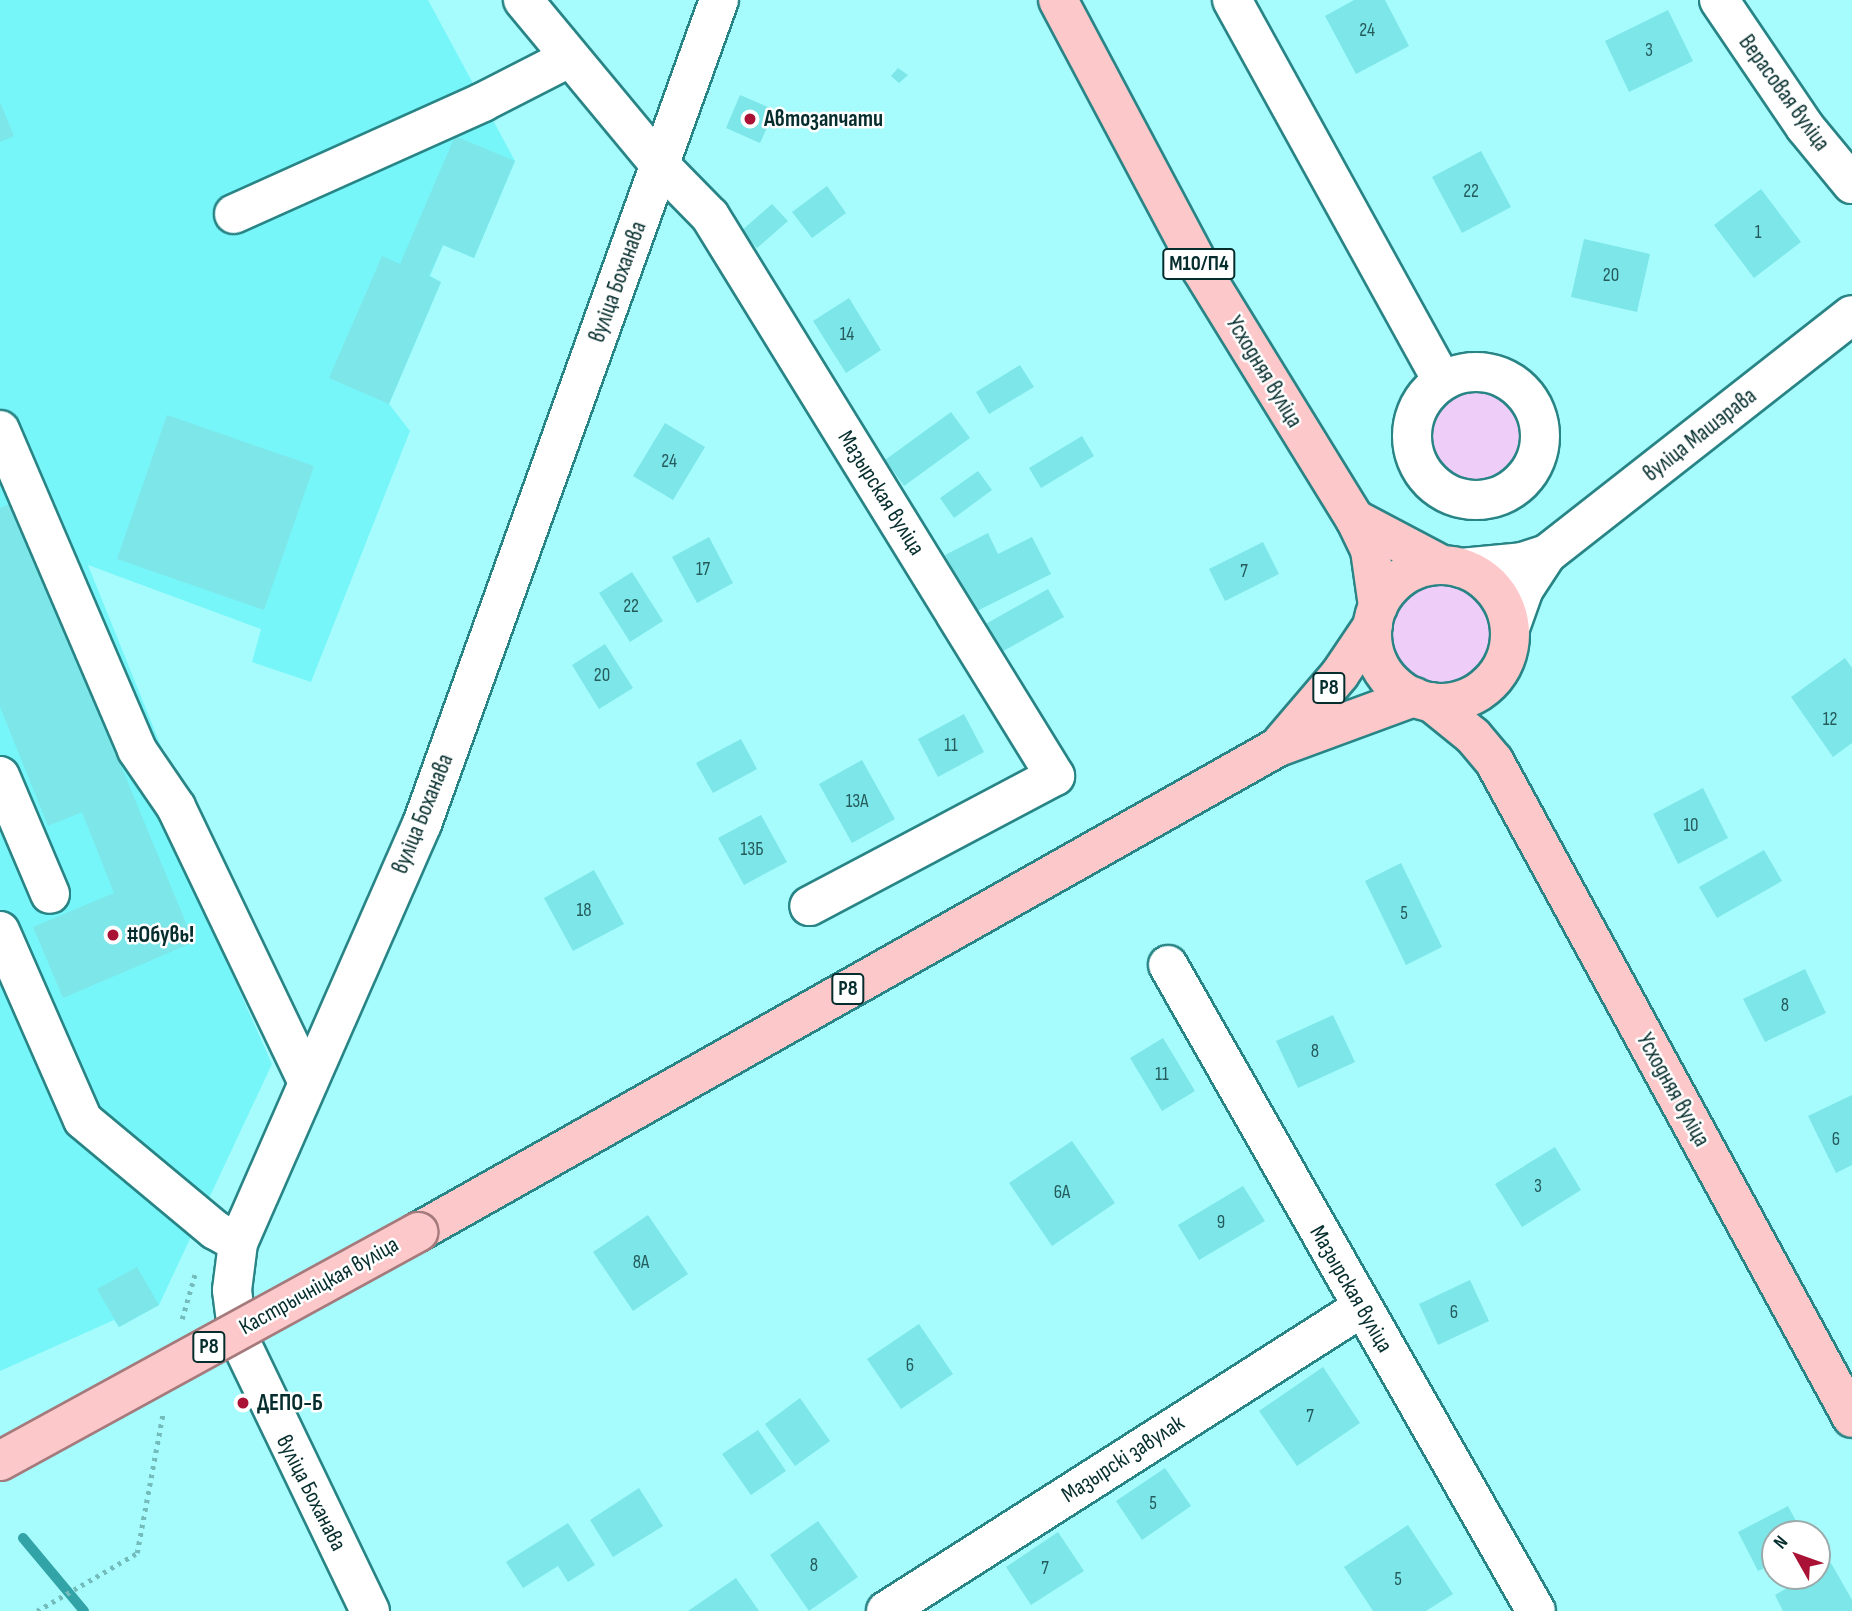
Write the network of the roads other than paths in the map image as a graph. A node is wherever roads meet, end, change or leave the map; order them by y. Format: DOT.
graph roads {
  1 [pos="523,0"];
  2 [pos="719,0"];
  3 [pos="1058,0"];
  4 [pos="1232,0"];
  5 [pos="1719,0"];
  6 [pos="569,58"];
  7 [pos="660,165"];
  8 [pos="1852,184"];
  9 [pos="234,214"];
  10 [pos="1852,315"];
  11 [pos="1442,380"];
  12 [pos="0,429"];
  13 [pos="1355,519"];
  14 [pos="1547,554"];
  15 [pos="1451,566"];
  16 [pos="1375,616"];
  17 [pos="1510,628"];
  18 [pos="1496,675"];
  19 [pos="1423,699"];
  20 [pos="1278,747"];
  21 [pos="1494,761"];
  22 [pos="0,776"];
  23 [pos="50,894"];
  24 [pos="809,906"];
  25 [pos="0,931"];
  26 [pos="1168,965"];
  27 [pos="308,1082"];
  28 [pos="238,1243"];
  29 [pos="1361,1308"];
  30 [pos="1852,1418"];
  31 [pos="0,1461"];
  32 [pos="370,1611"];
  33 [pos="886,1611"];
  34 [pos="1536,1611"];
  1 -- 6 [label="street, Мазырская вуліца"];
  2 -- 7 [label="street, вуліца Боханава"];
  3 -- 13 [label="main road, Усходняя вуліца / М10/П4"];
  4 -- 11 [label="street"];
  5 -- 8 [label="street, Верасовая вуліца"];
  6 -- 7 [label="street, Мазырская вуліца"];
  6 -- 9 [label="street"];
  7 -- 24 [label="street, Мазырская вуліца"];
  7 -- 27 [label="street, вуліца Боханава"];
  10 -- 14 [label="street, вуліца Машэрава"];
  12 -- 27 [label="street"];
  13 -- 15 [label="main road"];
  13 -- 16 [label="main road, Усходняя вуліца / М10/П4"];
  14 -- 15 [label="street, вуліца Машэрава"];
  14 -- 17 [label="street, вуліца Машэрава"];
  15 -- 16 [label="main road"];
  15 -- 17 [label="main road"];
  16 -- 19 [label="main road, М10/П4"];
  16 -- 20 [label="main road, Р8"];
  17 -- 18 [label="main road"];
  18 -- 19 [label="main road"];
  18 -- 21 [label="main road, Усходняя вуліца"];
  19 -- 20 [label="main road, Р8"];
  19 -- 21 [label="main road, Усходняя вуліца"];
  20 -- 31 [label="main road, Кастрычніцкая вуліца / Р8, bridge"];
  21 -- 30 [label="main road, Усходняя вуліца"];
  22 -- 23 [label="street"];
  25 -- 28 [label="street"];
  26 -- 29 [label="street, Мазырская вуліца"];
  27 -- 28 [label="street, вуліца Боханава"];
  28 -- 32 [label="street, вуліца Боханава"];
  29 -- 33 [label="street, Мазырскі завулак"];
  29 -- 34 [label="street, Мазырская вуліца"];
}
